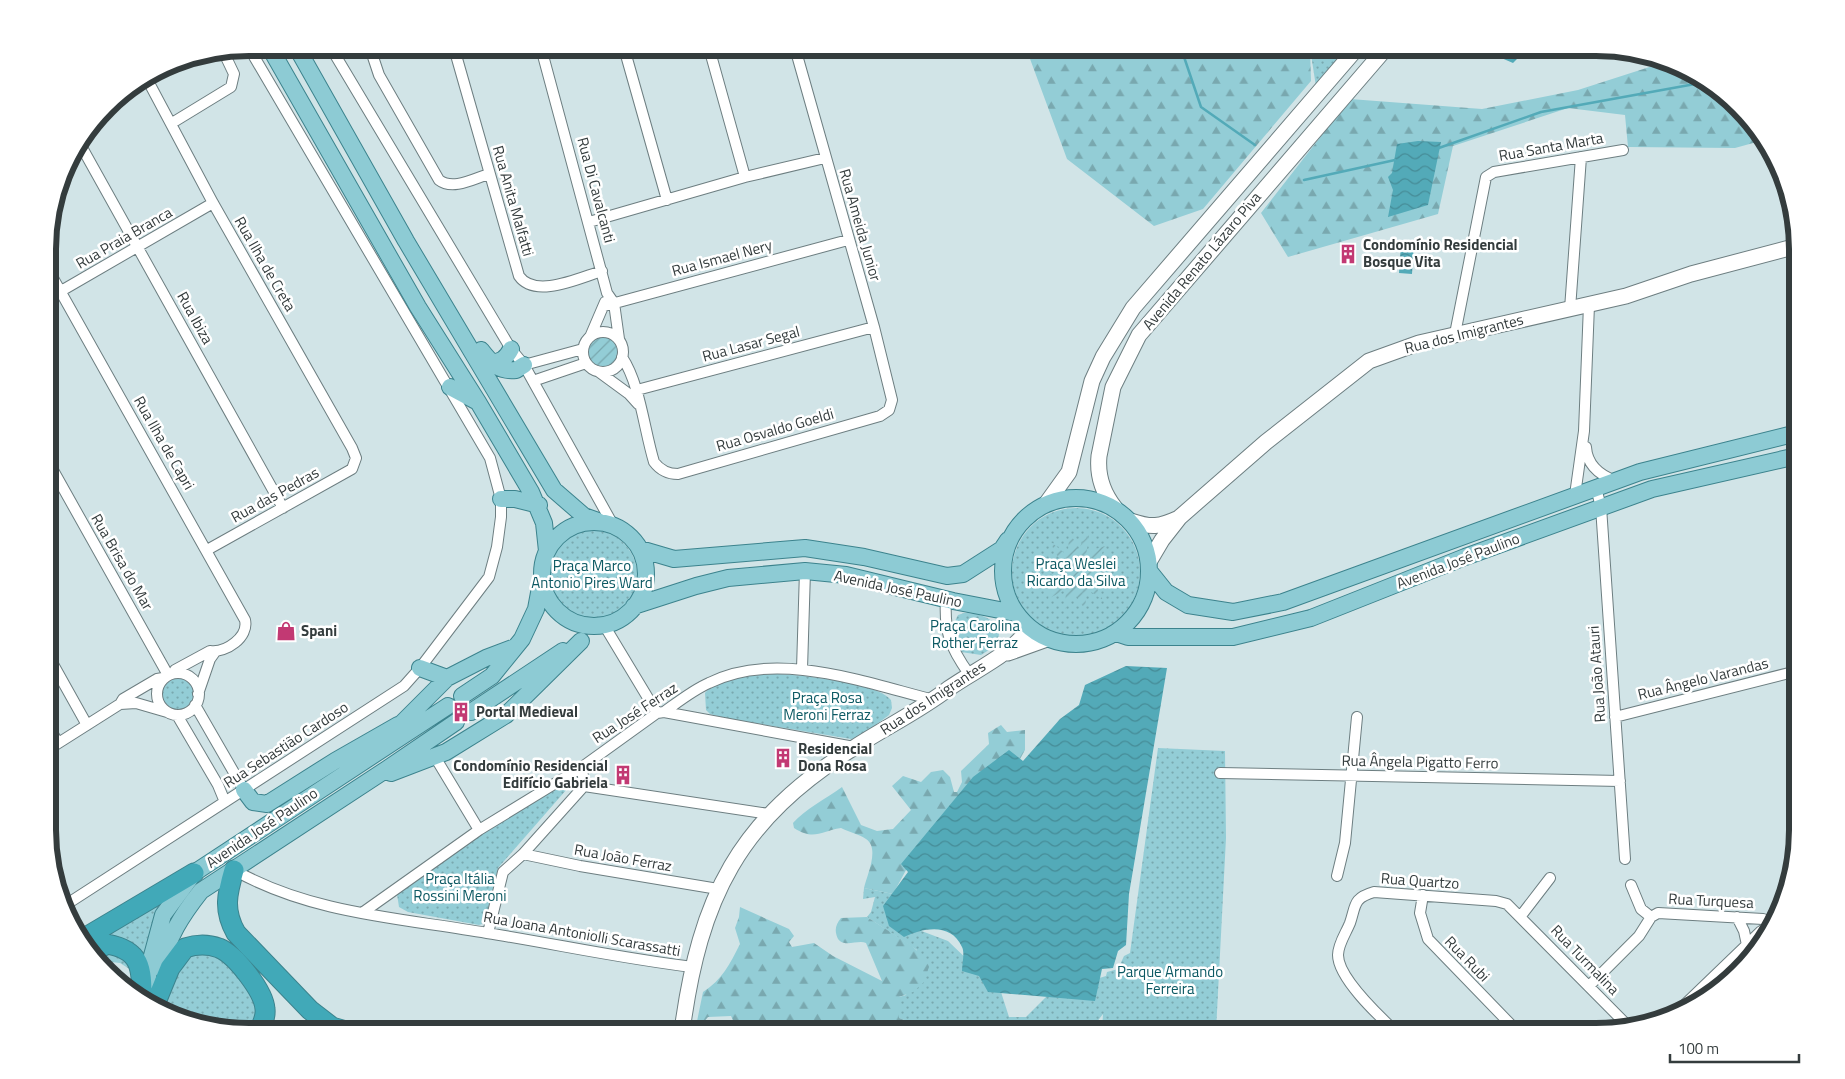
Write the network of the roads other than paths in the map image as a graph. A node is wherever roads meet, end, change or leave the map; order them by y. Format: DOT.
graph roads {
  1 [pos="254,56"];
  2 [pos="275,56"];
  3 [pos="302,56"];
  4 [pos="337,56"];
  5 [pos="373,56"];
  6 [pos="456,56"];
  7 [pos="543,56"];
  8 [pos="626,56"];
  9 [pos="712,56"];
  10 [pos="797,56"];
  11 [pos="1350,56"];
  12 [pos="1379,56"];
  13 [pos="226,58"];
  14 [pos="149,84"];
  15 [pos="172,123"];
  16 [pos="84,150"];
  17 [pos="1623,150"];
  18 [pos="1581,157"];
  19 [pos="825,158"];
  20 [pos="489,174"];
  21 [pos="745,177"];
  22 [pos="667,200"];
  23 [pos="213,204"];
  24 [pos="589,222"];
  25 [pos="848,240"];
  26 [pos="406,241"];
  27 [pos="139,247"];
  28 [pos="1789,248"];
  29 [pos="602,271"];
  30 [pos="56,284"];
  31 [pos="60,291"];
  32 [pos="56,294"];
  33 [pos="609,304"];
  34 [pos="1589,305"];
  35 [pos="418,307"];
  36 [pos="1570,309"];
  37 [pos="874,327"];
  38 [pos="460,328"];
  39 [pos="1455,334"];
  40 [pos="590,336"];
  41 [pos="618,339"];
  42 [pos="583,349"];
  43 [pos="511,350"];
  44 [pos="622,357"];
  45 [pos="489,362"];
  46 [pos="586,363"];
  47 [pos="524,365"];
  48 [pos="599,372"];
  49 [pos="533,381"];
  50 [pos="450,387"];
  51 [pos="637,390"];
  52 [pos="478,402"];
  53 [pos="639,406"];
  54 [pos="889,410"];
  55 [pos="1584,431"];
  56 [pos="1789,435"];
  57 [pos="1789,458"];
  58 [pos="1687,461"];
  59 [pos="355,464"];
  60 [pos="56,476"];
  61 [pos="1691,480"];
  62 [pos="1616,481"];
  63 [pos="1596,488"];
  64 [pos="1575,495"];
  65 [pos="500,499"];
  66 [pos="1046,504"];
  67 [pos="539,505"];
  68 [pos="1601,507"];
  69 [pos="283,508"];
  70 [pos="1115,508"];
  71 [pos="1180,517"];
  72 [pos="1130,522"];
  73 [pos="606,523"];
  74 [pos="1010,537"];
  75 [pos="640,549"];
  76 [pos="207,550"];
  77 [pos="547,551"];
  78 [pos="1149,567"];
  79 [pos="805,571"];
  80 [pos="1369,572"];
  81 [pos="542,578"];
  82 [pos="1375,593"];
  83 [pos="946,599"];
  84 [pos="634,606"];
  85 [pos="1015,613"];
  86 [pos="602,625"];
  87 [pos="1030,628"];
  88 [pos="1116,633"];
  89 [pos="1046,639"];
  90 [pos="581,641"];
  91 [pos="515,647"];
  92 [pos="215,652"];
  93 [pos="1000,656"];
  94 [pos="420,668"];
  95 [pos="802,669"];
  96 [pos="56,670"];
  97 [pos="1789,673"];
  98 [pos="969,674"];
  99 [pos="168,676"];
  100 [pos="447,678"];
  101 [pos="462,696"];
  102 [pos="197,699"];
  103 [pos="934,700"];
  104 [pos="120,704"];
  105 [pos="448,706"];
  106 [pos="471,712"];
  107 [pos="660,712"];
  108 [pos="172,713"];
  109 [pos="1615,716"];
  110 [pos="1357,717"];
  111 [pos="406,720"];
  112 [pos="456,722"];
  113 [pos="87,725"];
  114 [pos="56,745"];
  115 [pos="854,747"];
  116 [pos="220,749"];
  117 [pos="434,757"];
  118 [pos="203,758"];
  119 [pos="362,760"];
  120 [pos="582,767"];
  121 [pos="1220,773"];
  122 [pos="1351,775"];
  123 [pos="372,779"];
  124 [pos="1620,781"];
  125 [pos="584,786"];
  126 [pos="244,790"];
  127 [pos="224,802"];
  128 [pos="769,814"];
  129 [pos="478,830"];
  130 [pos="523,854"];
  131 [pos="1625,859"];
  132 [pos="234,870"];
  133 [pos="194,873"];
  134 [pos="1338,876"];
  135 [pos="1550,878"];
  136 [pos="1631,885"];
  137 [pos="718,889"];
  138 [pos="1423,895"];
  139 [pos="71,902"];
  140 [pos="362,914"];
  141 [pos="1520,917"];
  142 [pos="1737,917"];
  143 [pos="1650,918"];
  144 [pos="1766,921"];
  145 [pos="87,933"];
  146 [pos="488,933"];
  147 [pos="1755,938"];
  148 [pos="1747,945"];
  149 [pos="98,949"];
  150 [pos="693,967"];
  151 [pos="1589,986"];
  152 [pos="142,990"];
  153 [pos="145,992"];
  154 [pos="1694,996"];
  155 [pos="156,998"];
  156 [pos="157,999"];
  157 [pos="1622,1021"];
  158 [pos="261,1023"];
  159 [pos="327,1023"];
  160 [pos="683,1023"];
  161 [pos="1387,1023"];
  162 [pos="1509,1023"];
  1 -- 50 [label="street"];
  2 -- 35 [label="main road"];
  3 -- 26 [label="main road"];
  4 -- 43 [label="street"];
  5 -- 20 [label="street"];
  6 -- 20 [label="street, Rua Anita Malfatti"];
  7 -- 24 [label="street, Rua Di Cavalcanti"];
  8 -- 22 [label="street"];
  9 -- 21 [label="street"];
  10 -- 19 [label="street, Rua Ameida Junior"];
  11 -- 66 [label="street, Avenida Renato Lázaro Piva"];
  12 -- 70 [label="street, Avenida Renato Lázaro Piva"];
  13 -- 15 [label="street"];
  14 -- 15 [label="street, Rua Ilha de Creta"];
  15 -- 23 [label="street, Rua Ilha de Creta"];
  16 -- 27 [label="street, Rua Ibiza"];
  17 -- 18 [label="street, Rua Santa Marta"];
  18 -- 36 [label="street"];
  18 -- 39 [label="street, Rua Santa Marta"];
  19 -- 21 [label="street"];
  19 -- 25 [label="street, Rua Ameida Junior"];
  20 -- 29 [label="street, Rua Anita Malfatti"];
  21 -- 22 [label="street"];
  22 -- 24 [label="street"];
  23 -- 27 [label="street, Rua Praia Branca"];
  23 -- 59 [label="street, Rua Ilha de Creta"];
  24 -- 29 [label="street, Rua Di Cavalcanti"];
  25 -- 33 [label="street, Rua Ismael Nery"];
  25 -- 37 [label="street, Rua Ameida Junior"];
  26 -- 35 [label="main road"];
  26 -- 38 [label="main road"];
  27 -- 31 [label="street, Rua Praia Branca"];
  27 -- 69 [label="street, Rua Ibiza"];
  28 -- 34 [label="street, Rua dos Imigrantes"];
  29 -- 33 [label="street, Rua Di Cavalcanti"];
  30 -- 31 [label="street, Rua Ilha de Capri"];
  31 -- 32 [label="street, Rua Praia Branca"];
  31 -- 76 [label="street, Rua Ilha de Capri"];
  33 -- 40 [label="street"];
  33 -- 41 [label="street, Rua Di Cavalcanti"];
  34 -- 36 [label="street, Rua dos Imigrantes"];
  34 -- 55 [label="street"];
  35 -- 52 [label="main road"];
  36 -- 39 [label="street, Rua dos Imigrantes"];
  37 -- 51 [label="street, Rua Lasar Segal"];
  37 -- 54 [label="street, Rua Ameida Junior"];
  38 -- 45 [label="main road"];
  38 -- 73 [label="main road"];
  39 -- 71 [label="street, Rua dos Imigrantes"];
  40 -- 41 [label="street"];
  40 -- 42 [label="street"];
  41 -- 44 [label="street"];
  42 -- 46 [label="street"];
  42 -- 47 [label="street"];
  43 -- 45 [label="main road"];
  43 -- 47 [label="street"];
  44 -- 48 [label="street"];
  44 -- 51 [label="street"];
  45 -- 47 [label="main road"];
  46 -- 48 [label="street"];
  46 -- 49 [label="street"];
  47 -- 49 [label="street"];
  48 -- 53 [label="street"];
  49 -- 73 [label="street"];
  50 -- 52 [label="main road"];
  50 -- 65 [label="street"];
  51 -- 53 [label="street"];
  52 -- 67 [label="main road"];
  53 -- 54 [label="street, Rua Osvaldo Goeldi"];
  55 -- 62 [label="street"];
  55 -- 64 [label="street"];
  56 -- 58 [label="main road, Avenida José Paulino"];
  57 -- 61 [label="main road, Avenida José Paulino"];
  58 -- 61 [label="main road"];
  58 -- 62 [label="main road, Avenida José Paulino"];
  59 -- 69 [label="street, Rua das Pedras"];
  60 -- 99 [label="street, Rua Brisa do Mar"];
  61 -- 68 [label="main road, Avenida José Paulino"];
  62 -- 63 [label="main road, Avenida José Paulino"];
  63 -- 64 [label="main road, Avenida José Paulino"];
  63 -- 68 [label="street, Rua João Atauri"];
  64 -- 80 [label="main road, Avenida José Paulino"];
  65 -- 67 [label="main road"];
  65 -- 94 [label="street, Rua Sebastião Cardoso"];
  66 -- 70 [label="main road"];
  66 -- 74 [label="main road"];
  67 -- 77 [label="main road"];
  68 -- 82 [label="main road, Avenida José Paulino"];
  68 -- 109 [label="street, Rua João Atauri"];
  69 -- 76 [label="street, Rua das Pedras"];
  70 -- 72 [label="main road"];
  71 -- 72 [label="street, Rua dos Imigrantes"];
  71 -- 78 [label="street, Rua dos Imigrantes"];
  72 -- 78 [label="main road"];
  73 -- 75 [label="main road"];
  73 -- 77 [label="main road"];
  74 -- 75 [label="main road, Avenida José Paulino"];
  74 -- 85 [label="main road"];
  75 -- 84 [label="main road"];
  76 -- 92 [label="street, Rua Ilha de Capri"];
  77 -- 81 [label="main road"];
  78 -- 80 [label="main road, Avenida José Paulino"];
  78 -- 88 [label="main road"];
  79 -- 83 [label="main road, Avenida José Paulino"];
  79 -- 84 [label="main road, Avenida José Paulino"];
  79 -- 95 [label="street"];
  80 -- 82 [label="main road"];
  81 -- 86 [label="main road"];
  81 -- 91 [label="main road"];
  82 -- 88 [label="main road, Avenida José Paulino"];
  83 -- 85 [label="main road, Avenida José Paulino"];
  83 -- 98 [label="street"];
  84 -- 86 [label="main road"];
  85 -- 87 [label="main road"];
  86 -- 90 [label="main road"];
  86 -- 107 [label="street"];
  87 -- 89 [label="main road"];
  87 -- 93 [label="street, Rua dos Imigrantes"];
  88 -- 89 [label="main road"];
  89 -- 93 [label="street, Rua dos Imigrantes"];
  90 -- 106 [label="main road"];
  90 -- 117 [label="main road"];
  91 -- 100 [label="main road"];
  91 -- 101 [label="main road"];
  92 -- 99 [label="street"];
  92 -- 102 [label="street"];
  93 -- 98 [label="street, Rua dos Imigrantes"];
  94 -- 100 [label="main road"];
  94 -- 126 [label="street, Rua Sebastião Cardoso"];
  95 -- 103 [label="street, Rua José Ferraz"];
  95 -- 107 [label="street, Rua José Ferraz"];
  96 -- 113 [label="street"];
  97 -- 109 [label="street, Rua Ângelo Varandas"];
  98 -- 103 [label="street, Rua dos Imigrantes"];
  99 -- 102 [label="street"];
  99 -- 104 [label="street"];
  99 -- 108 [label="street"];
  100 -- 111 [label="main road"];
  102 -- 108 [label="street"];
  102 -- 116 [label="street"];
  103 -- 115 [label="street, Rua dos Imigrantes"];
  104 -- 108 [label="street"];
  104 -- 113 [label="street"];
  105 -- 119 [label="main road, Avenida José Paulino"];
  107 -- 115 [label="street"];
  107 -- 120 [label="street, Rua José Ferraz"];
  108 -- 118 [label="street"];
  109 -- 124 [label="street, Rua João Atauri"];
  110 -- 122 [label="street"];
  111 -- 119 [label="main road"];
  111 -- 126 [label="main road"];
  112 -- 123 [label="main road, Avenida José Paulino"];
  113 -- 114 [label="street"];
  115 -- 128 [label="street, Rua dos Imigrantes"];
  116 -- 118 [label="street"];
  116 -- 126 [label="street"];
  117 -- 123 [label="main road"];
  117 -- 129 [label="street"];
  118 -- 127 [label="street"];
  119 -- 133 [label="main road, Avenida José Paulino"];
  120 -- 125 [label="street"];
  120 -- 129 [label="street, Rua José Ferraz"];
  121 -- 122 [label="street, Rua Ângela Pigatto Ferro"];
  122 -- 124 [label="street, Rua Ângela Pigatto Ferro"];
  122 -- 134 [label="street"];
  123 -- 132 [label="main road, Avenida José Paulino"];
  124 -- 131 [label="street, Rua João Atauri"];
  125 -- 128 [label="street"];
  125 -- 130 [label="street"];
  126 -- 127 [label="street, Rua Sebastião Cardoso"];
  127 -- 139 [label="street, Rua Sebastião Cardoso"];
  128 -- 137 [label="street, Rua dos Imigrantes"];
  129 -- 140 [label="street, Rua José Ferraz"];
  130 -- 137 [label="street, Rua João Ferraz"];
  130 -- 146 [label="street"];
  132 -- 140 [label="street, Rua Joana Antoniolli Scarassatti"];
  132 -- 155 [label="main road, Avenida José Paulino"];
  132 -- 159 [label="highway"];
  133 -- 145 [label="highway"];
  133 -- 153 [label="main road, Avenida José Paulino"];
  135 -- 141 [label="street"];
  136 -- 143 [label="street"];
  137 -- 150 [label="street, Rua dos Imigrantes"];
  138 -- 141 [label="street, Rua Quartzo"];
  138 -- 161 [label="street, Rua Quartzo"];
  138 -- 162 [label="street, Rua Rubi"];
  140 -- 146 [label="street, Rua Joana Antoniolli Scarassatti"];
  141 -- 151 [label="street, Rua Turmalina"];
  142 -- 143 [label="street, Rua Turquesa"];
  142 -- 144 [label="street, Rua Turquesa"];
  142 -- 148 [label="street"];
  143 -- 151 [label="street, Rua Turquesa"];
  146 -- 150 [label="street, Rua Joana Antoniolli Scarassatti"];
  147 -- 148 [label="street"];
  148 -- 154 [label="street"];
  149 -- 152 [label="highway"];
  150 -- 160 [label="street, Rua dos Imigrantes"];
  151 -- 157 [label="street, Rua Turmalina"];
  156 -- 158 [label="highway"];
}
